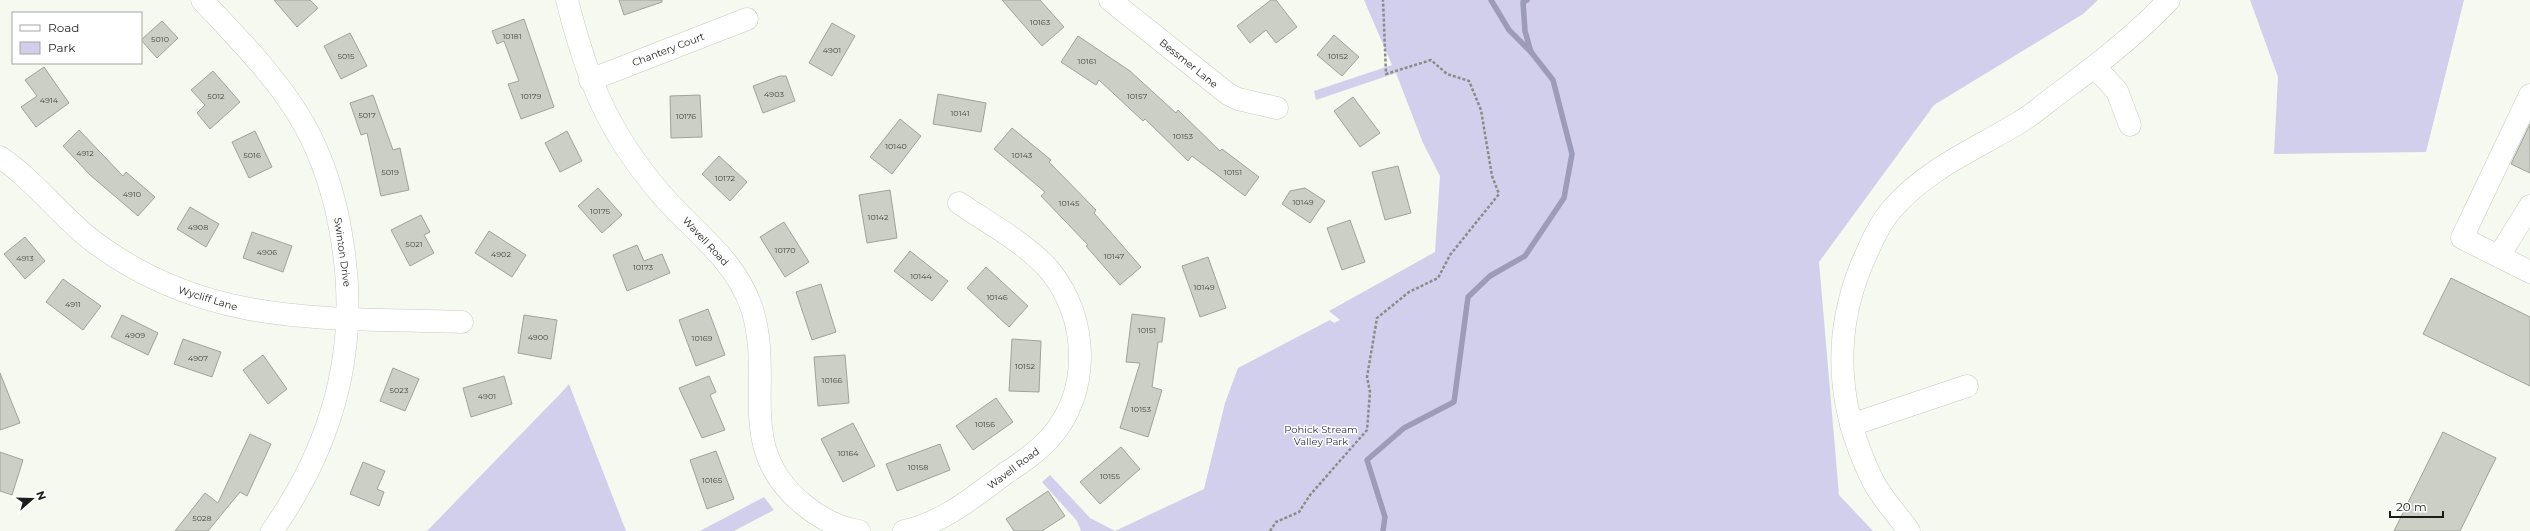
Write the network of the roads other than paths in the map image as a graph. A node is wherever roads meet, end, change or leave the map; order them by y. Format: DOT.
graph roads {
  1 [pos="202,0"];
  2 [pos="567,0"];
  3 [pos="1110,0"];
  4 [pos="2169,0"];
  5 [pos="746,19"];
  6 [pos="2095,67"];
  7 [pos="590,80"];
  8 [pos="2530,95"];
  9 [pos="1277,108"];
  10 [pos="2130,125"];
  11 [pos="0,156"];
  12 [pos="959,203"];
  13 [pos="2530,206"];
  14 [pos="2499,256"];
  15 [pos="2530,272"];
  16 [pos="348,318"];
  17 [pos="462,322"];
  18 [pos="1967,386"];
  19 [pos="1851,425"];
  20 [pos="272,531"];
  21 [pos="859,531"];
  22 [pos="904,531"];
  23 [pos="1909,531"];
  1 -- 16 [label="street, Swinton Drive"];
  2 -- 7 [label="street, Wavell Road"];
  3 -- 9 [label="street, Bessmer Lane"];
  4 -- 6 [label="street"];
  5 -- 7 [label="street, Chantery Court"];
  6 -- 10 [label="street"];
  6 -- 19 [label="street"];
  7 -- 21 [label="street, Wavell Road"];
  8 -- 14 [label="street"];
  11 -- 16 [label="street, Wycliff Lane"];
  12 -- 22 [label="street, Wavell Road"];
  13 -- 14 [label="street"];
  14 -- 15 [label="street"];
  16 -- 17 [label="street, Wycliff Lane"];
  16 -- 20 [label="street, Swinton Drive"];
  18 -- 19 [label="street"];
  19 -- 23 [label="street"];
}
